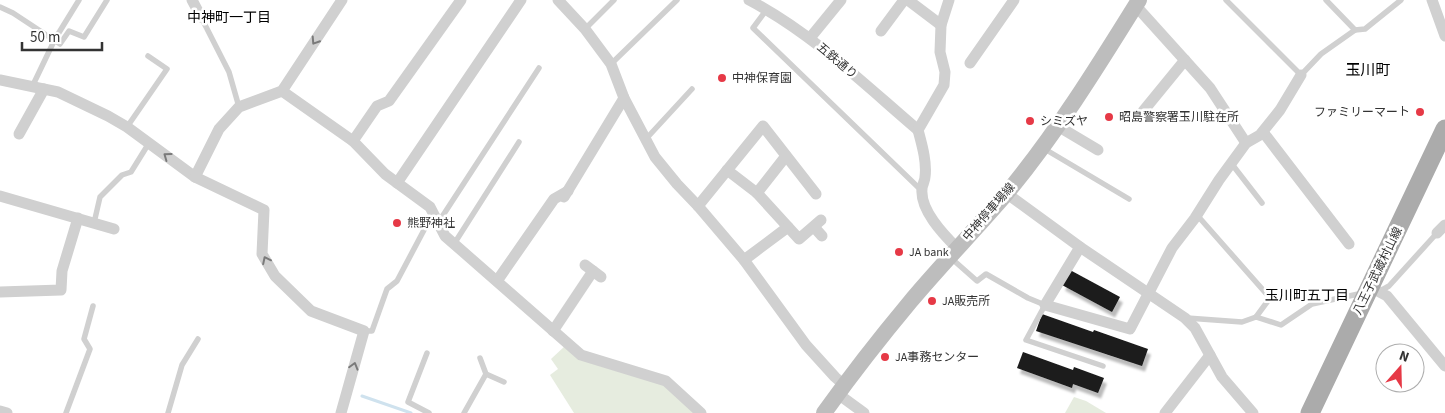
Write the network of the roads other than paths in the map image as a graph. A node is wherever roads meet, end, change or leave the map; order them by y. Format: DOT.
graph roads {
  1 [pos="79,0"];
  2 [pos="107,0"];
  3 [pos="192,0"];
  4 [pos="342,0"];
  5 [pos="462,0"];
  6 [pos="520,0"];
  7 [pos="558,0"];
  8 [pos="614,0"];
  9 [pos="677,0"];
  10 [pos="749,0"];
  11 [pos="841,0"];
  12 [pos="904,0"];
  13 [pos="908,0"];
  14 [pos="950,0"];
  15 [pos="1014,0"];
  16 [pos="1226,0"];
  17 [pos="1326,0"];
  18 [pos="1401,0"];
  19 [pos="1432,0"];
  20 [pos="1137,3"];
  21 [pos="0,7"];
  22 [pos="766,9"];
  23 [pos="201,17"];
  24 [pos="941,25"];
  25 [pos="585,29"];
  26 [pos="880,30"];
  27 [pos="1355,30"];
  28 [pos="1445,36"];
  29 [pos="810,38"];
  30 [pos="54,41"];
  31 [pos="148,56"];
  32 [pos="1185,60"];
  33 [pos="970,63"];
  34 [pos="611,64"];
  35 [pos="539,68"];
  36 [pos="1301,75"];
  37 [pos="0,80"];
  38 [pos="38,88"];
  39 [pos="692,90"];
  40 [pos="282,91"];
  41 [pos="624,98"];
  42 [pos="239,107"];
  43 [pos="1140,115"];
  44 [pos="1056,125"];
  45 [pos="127,127"];
  46 [pos="1445,129"];
  47 [pos="918,130"];
  48 [pos="1263,132"];
  49 [pos="19,134"];
  50 [pos="645,140"];
  51 [pos="353,141"];
  52 [pos="518,142"];
  53 [pos="149,143"];
  54 [pos="1246,144"];
  55 [pos="1041,147"];
  56 [pos="1098,150"];
  57 [pos="786,156"];
  58 [pos="1232,163"];
  59 [pos="727,170"];
  60 [pos="195,177"];
  61 [pos="397,183"];
  62 [pos="921,190"];
  63 [pos="757,193"];
  64 [pos="1006,193"];
  65 [pos="816,194"];
  66 [pos="0,196"];
  67 [pos="1129,198"];
  68 [pos="1262,203"];
  69 [pos="698,206"];
  70 [pos="1197,215"];
  71 [pos="78,218"];
  72 [pos="436,218"];
  73 [pos="94,223"];
  74 [pos="788,226"];
  75 [pos="1441,229"];
  76 [pos="114,230"];
  77 [pos="822,236"];
  78 [pos="454,244"];
  79 [pos="1349,244"];
  80 [pos="1080,247"];
  81 [pos="953,253"];
  82 [pos="744,260"];
  83 [pos="593,271"];
  84 [pos="497,281"];
  85 [pos="1372,290"];
  86 [pos="0,292"];
  87 [pos="1148,293"];
  88 [pos="1045,305"];
  89 [pos="93,306"];
  90 [pos="1256,317"];
  91 [pos="1184,318"];
  92 [pos="364,331"];
  93 [pos="553,331"];
  94 [pos="198,339"];
  95 [pos="427,353"];
  96 [pos="1210,355"];
  97 [pos="480,358"];
  98 [pos="1103,366"];
  99 [pos="1445,366"];
  100 [pos="486,374"];
  101 [pos="504,382"];
  102 [pos="841,389"];
  103 [pos="0,411"];
  104 [pos="7,413"];
  105 [pos="66,413"];
  106 [pos="168,413"];
  107 [pos="341,413"];
  108 [pos="429,413"];
  109 [pos="464,413"];
  110 [pos="701,413"];
  111 [pos="824,413"];
  112 [pos="864,413"];
  113 [pos="1166,413"];
  114 [pos="1253,413"];
  115 [pos="1310,413"];
  1 -- 30 [label="lane"];
  2 -- 30 [label="lane"];
  3 -- 23 [label="street"];
  4 -- 40 [label="street, one-way"];
  5 -- 51 [label="street"];
  6 -- 61 [label="street"];
  7 -- 25 [label="street"];
  8 -- 25 [label="lane"];
  9 -- 34 [label="lane"];
  10 -- 22 [label="street, 五鉄通り"];
  11 -- 29 [label="street"];
  12 -- 26 [label="street"];
  13 -- 24 [label="street"];
  14 -- 24 [label="street"];
  15 -- 33 [label="street"];
  16 -- 36 [label="lane"];
  17 -- 27 [label="lane"];
  18 -- 27 [label="lane"];
  19 -- 28 [label="street"];
  20 -- 32 [label="street"];
  20 -- 44 [label="main road, 中神停車場線"];
  21 -- 30 [label="lane"];
  22 -- 29 [label="street, 五鉄通り"];
  22 -- 62 [label="lane"];
  23 -- 42 [label="lane"];
  24 -- 47 [label="street"];
  25 -- 34 [label="street"];
  27 -- 36 [label="lane"];
  29 -- 47 [label="street, 五鉄通り"];
  30 -- 38 [label="lane"];
  31 -- 45 [label="lane"];
  32 -- 43 [label="street"];
  32 -- 54 [label="street"];
  34 -- 41 [label="street"];
  35 -- 72 [label="lane"];
  36 -- 48 [label="street"];
  37 -- 38 [label="street"];
  38 -- 45 [label="street"];
  38 -- 49 [label="street"];
  39 -- 50 [label="lane"];
  40 -- 42 [label="street"];
  40 -- 51 [label="street"];
  41 -- 50 [label="street"];
  41 -- 84 [label="street"];
  42 -- 60 [label="street"];
  44 -- 55 [label="main road, 中神停車場線"];
  44 -- 56 [label="street"];
  45 -- 53 [label="street"];
  46 -- 85 [label="main road, 八王子武蔵村山線"];
  47 -- 62 [label="street"];
  48 -- 54 [label="street"];
  48 -- 79 [label="street"];
  50 -- 69 [label="street"];
  51 -- 61 [label="street"];
  52 -- 78 [label="lane"];
  60 -- 53 [label="street, one-way"];
  53 -- 73 [label="lane"];
  54 -- 58 [label="street"];
  55 -- 64 [label="main road, 中神停車場線"];
  55 -- 67 [label="lane"];
  57 -- 59 [label="street"];
  57 -- 63 [label="street"];
  57 -- 65 [label="street"];
  58 -- 68 [label="lane"];
  58 -- 70 [label="street"];
  59 -- 63 [label="street"];
  59 -- 69 [label="street"];
  92 -- 60 [label="street, one-way"];
  61 -- 72 [label="street"];
  62 -- 81 [label="street"];
  63 -- 74 [label="street"];
  64 -- 80 [label="street"];
  64 -- 81 [label="main road, 中神停車場線"];
  66 -- 71 [label="street"];
  69 -- 82 [label="street"];
  70 -- 87 [label="street"];
  70 -- 90 [label="lane"];
  71 -- 73 [label="street"];
  71 -- 86 [label="street"];
  72 -- 78 [label="street"];
  72 -- 92 [label="lane"];
  73 -- 76 [label="street"];
  74 -- 77 [label="street"];
  74 -- 82 [label="street"];
  75 -- 85 [label="lane"];
  78 -- 84 [label="street"];
  80 -- 87 [label="street"];
  80 -- 88 [label="street"];
  81 -- 88 [label="lane"];
  81 -- 102 [label="main road, 中神停車場線"];
  82 -- 102 [label="street"];
  83 -- 93 [label="street"];
  84 -- 93 [label="street"];
  85 -- 90 [label="lane"];
  85 -- 99 [label="street"];
  85 -- 115 [label="main road, 八王子武蔵村山線"];
  87 -- 88 [label="street"];
  87 -- 91 [label="street"];
  88 -- 98 [label="lane"];
  89 -- 105 [label="lane"];
  90 -- 91 [label="lane"];
  91 -- 96 [label="street"];
  107 -- 92 [label="street, one-way"];
  93 -- 110 [label="street"];
  94 -- 106 [label="lane"];
  95 -- 108 [label="lane"];
  96 -- 113 [label="street"];
  96 -- 114 [label="street"];
  97 -- 100 [label="lane"];
  100 -- 101 [label="lane"];
  100 -- 109 [label="lane"];
  102 -- 111 [label="main road, 中神停車場線"];
  102 -- 112 [label="street"];
  103 -- 104 [label="street"];
}
